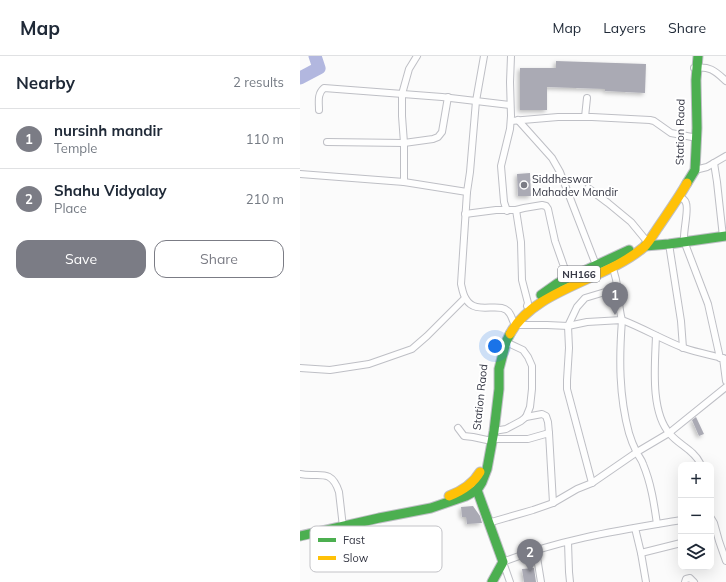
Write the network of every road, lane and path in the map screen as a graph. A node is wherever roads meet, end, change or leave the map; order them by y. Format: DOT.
graph roads {
  1 [pos="418,56"];
  2 [pos="484,56"];
  3 [pos="511,56"];
  4 [pos="693,56"];
  5 [pos="698,56"];
  6 [pos="695,68"];
  7 [pos="726,81"];
  8 [pos="402,94"];
  9 [pos="448,97"];
  10 [pos="587,98"];
  11 [pos="476,101"];
  12 [pos="510,105"];
  13 [pos="319,110"];
  14 [pos="585,117"];
  15 [pos="518,120"];
  16 [pos="511,121"];
  17 [pos="692,137"];
  18 [pos="327,142"];
  19 [pos="404,143"];
  20 [pos="726,156"];
  21 [pos="714,163"];
  22 [pos="695,170"];
  23 [pos="300,174"];
  24 [pos="404,182"];
  25 [pos="588,188"];
  26 [pos="467,192"];
  27 [pos="679,197"];
  28 [pos="507,210"];
  29 [pos="516,210"];
  30 [pos="465,214"];
  31 [pos="724,236"];
  32 [pos="645,242"];
  33 [pos="684,242"];
  34 [pos="670,244"];
  35 [pos="596,265"];
  36 [pos="612,266"];
  37 [pos="568,278"];
  38 [pos="617,291"];
  39 [pos="465,298"];
  40 [pos="527,306"];
  41 [pos="622,320"];
  42 [pos="514,323"];
  43 [pos="568,326"];
  44 [pos="656,336"];
  45 [pos="506,342"];
  46 [pos="683,348"];
  47 [pos="723,359"];
  48 [pos="300,368"];
  49 [pos="726,381"];
  50 [pos="726,387"];
  51 [pos="526,417"];
  52 [pos="513,426"];
  53 [pos="458,428"];
  54 [pos="549,433"];
  55 [pos="669,433"];
  56 [pos="491,437"];
  57 [pos="516,439"];
  58 [pos="637,452"];
  59 [pos="700,462"];
  60 [pos="300,474"];
  61 [pos="592,483"];
  62 [pos="474,487"];
  63 [pos="553,503"];
  64 [pos="678,520"];
  65 [pos="488,523"];
  66 [pos="343,524"];
  67 [pos="657,524"];
  68 [pos="326,526"];
  69 [pos="336,526"];
  70 [pos="310,528"];
  71 [pos="635,528"];
  72 [pos="300,529"];
  73 [pos="310,533"];
  74 [pos="714,534"];
  75 [pos="300,536"];
  76 [pos="568,542"];
  77 [pos="678,544"];
  78 [pos="536,551"];
  79 [pos="641,553"];
  80 [pos="726,561"];
  81 [pos="503,562"];
  82 [pos="492,582"];
  83 [pos="510,582"];
  84 [pos="541,582"];
  85 [pos="570,582"];
  86 [pos="646,582"];
  87 [pos="685,582"];
  88 [pos="694,582"];
  1 -- 8 [label="street"];
  2 -- 11 [label="street"];
  3 -- 12 [label="street"];
  4 -- 6 [label="main road, Station Raod / NH166"];
  5 -- 6 [label="main road, NH166"];
  6 -- 7 [label="street"];
  6 -- 17 [label="main road, Station Raod / NH166"];
  6 -- 22 [label="main road, NH166"];
  8 -- 9 [label="street"];
  8 -- 13 [label="street"];
  8 -- 19 [label="street"];
  9 -- 11 [label="street"];
  9 -- 19 [label="street"];
  10 -- 14 [label="street"];
  11 -- 12 [label="street"];
  11 -- 26 [label="street"];
  12 -- 16 [label="street"];
  14 -- 15 [label="street"];
  14 -- 17 [label="street"];
  15 -- 16 [label="street"];
  15 -- 35 [label="street"];
  16 -- 28 [label="street"];
  17 -- 32 [label="main road, Station Raod / NH166"];
  18 -- 19 [label="street"];
  19 -- 24 [label="street"];
  20 -- 21 [label="street"];
  21 -- 22 [label="street"];
  21 -- 31 [label="street"];
  22 -- 27 [label="main road, NH166"];
  23 -- 24 [label="street"];
  24 -- 26 [label="street"];
  25 -- 32 [label="street"];
  26 -- 30 [label="street"];
  27 -- 32 [label="main road, NH166"];
  27 -- 33 [label="street"];
  28 -- 29 [label="street"];
  28 -- 30 [label="street"];
  29 -- 37 [label="street"];
  29 -- 40 [label="street"];
  30 -- 39 [label="street"];
  31 -- 33 [label="main road"];
  32 -- 34 [label="main road"];
  32 -- 35 [label="main road, Station Raod / NH166"];
  32 -- 36 [label="main road, NH166"];
  33 -- 34 [label="main road"];
  33 -- 47 [label="street"];
  34 -- 46 [label="street"];
  35 -- 37 [label="main road, Station Raod / NH166"];
  36 -- 38 [label="street"];
  36 -- 42 [label="main road, NH166"];
  37 -- 40 [label="main road, Station Raod / NH166"];
  38 -- 41 [label="street"];
  38 -- 43 [label="street"];
  39 -- 42 [label="street"];
  39 -- 48 [label="street"];
  40 -- 42 [label="main road, Station Raod / NH166"];
  41 -- 43 [label="street"];
  41 -- 44 [label="street"];
  41 -- 58 [label="street"];
  42 -- 43 [label="street"];
  42 -- 45 [label="main road, NH166"];
  42 -- 56 [label="main road, Station Raod / NH166"];
  43 -- 61 [label="street"];
  44 -- 46 [label="street"];
  44 -- 55 [label="street"];
  45 -- 51 [label="street"];
  45 -- 56 [label="main road, NH166"];
  46 -- 47 [label="street"];
  47 -- 49 [label="street"];
  50 -- 55 [label="street"];
  51 -- 52 [label="street"];
  51 -- 54 [label="street"];
  52 -- 56 [label="street"];
  52 -- 57 [label="street"];
  53 -- 56 [label="street"];
  54 -- 57 [label="street"];
  54 -- 63 [label="street"];
  55 -- 58 [label="street"];
  55 -- 59 [label="street"];
  56 -- 57 [label="street"];
  56 -- 62 [label="main road, NH166"];
  58 -- 61 [label="street"];
  58 -- 67 [label="street"];
  60 -- 66 [label="street"];
  61 -- 63 [label="street"];
  62 -- 65 [label="main road"];
  62 -- 66 [label="main road"];
  63 -- 65 [label="street"];
  64 -- 67 [label="street"];
  65 -- 81 [label="main road"];
  66 -- 68 [label="main road"];
  66 -- 69 [label="main road"];
  67 -- 71 [label="street"];
  70 -- 72 [label="main road"];
  71 -- 76 [label="street"];
  71 -- 79 [label="street"];
  73 -- 75 [label="main road"];
  74 -- 80 [label="street"];
  76 -- 78 [label="street"];
  76 -- 85 [label="street"];
  77 -- 79 [label="street"];
  78 -- 81 [label="street"];
  78 -- 84 [label="street"];
  79 -- 86 [label="street"];
  81 -- 82 [label="main road"];
  81 -- 83 [label="street"];
  87 -- 88 [label="street"];
}
